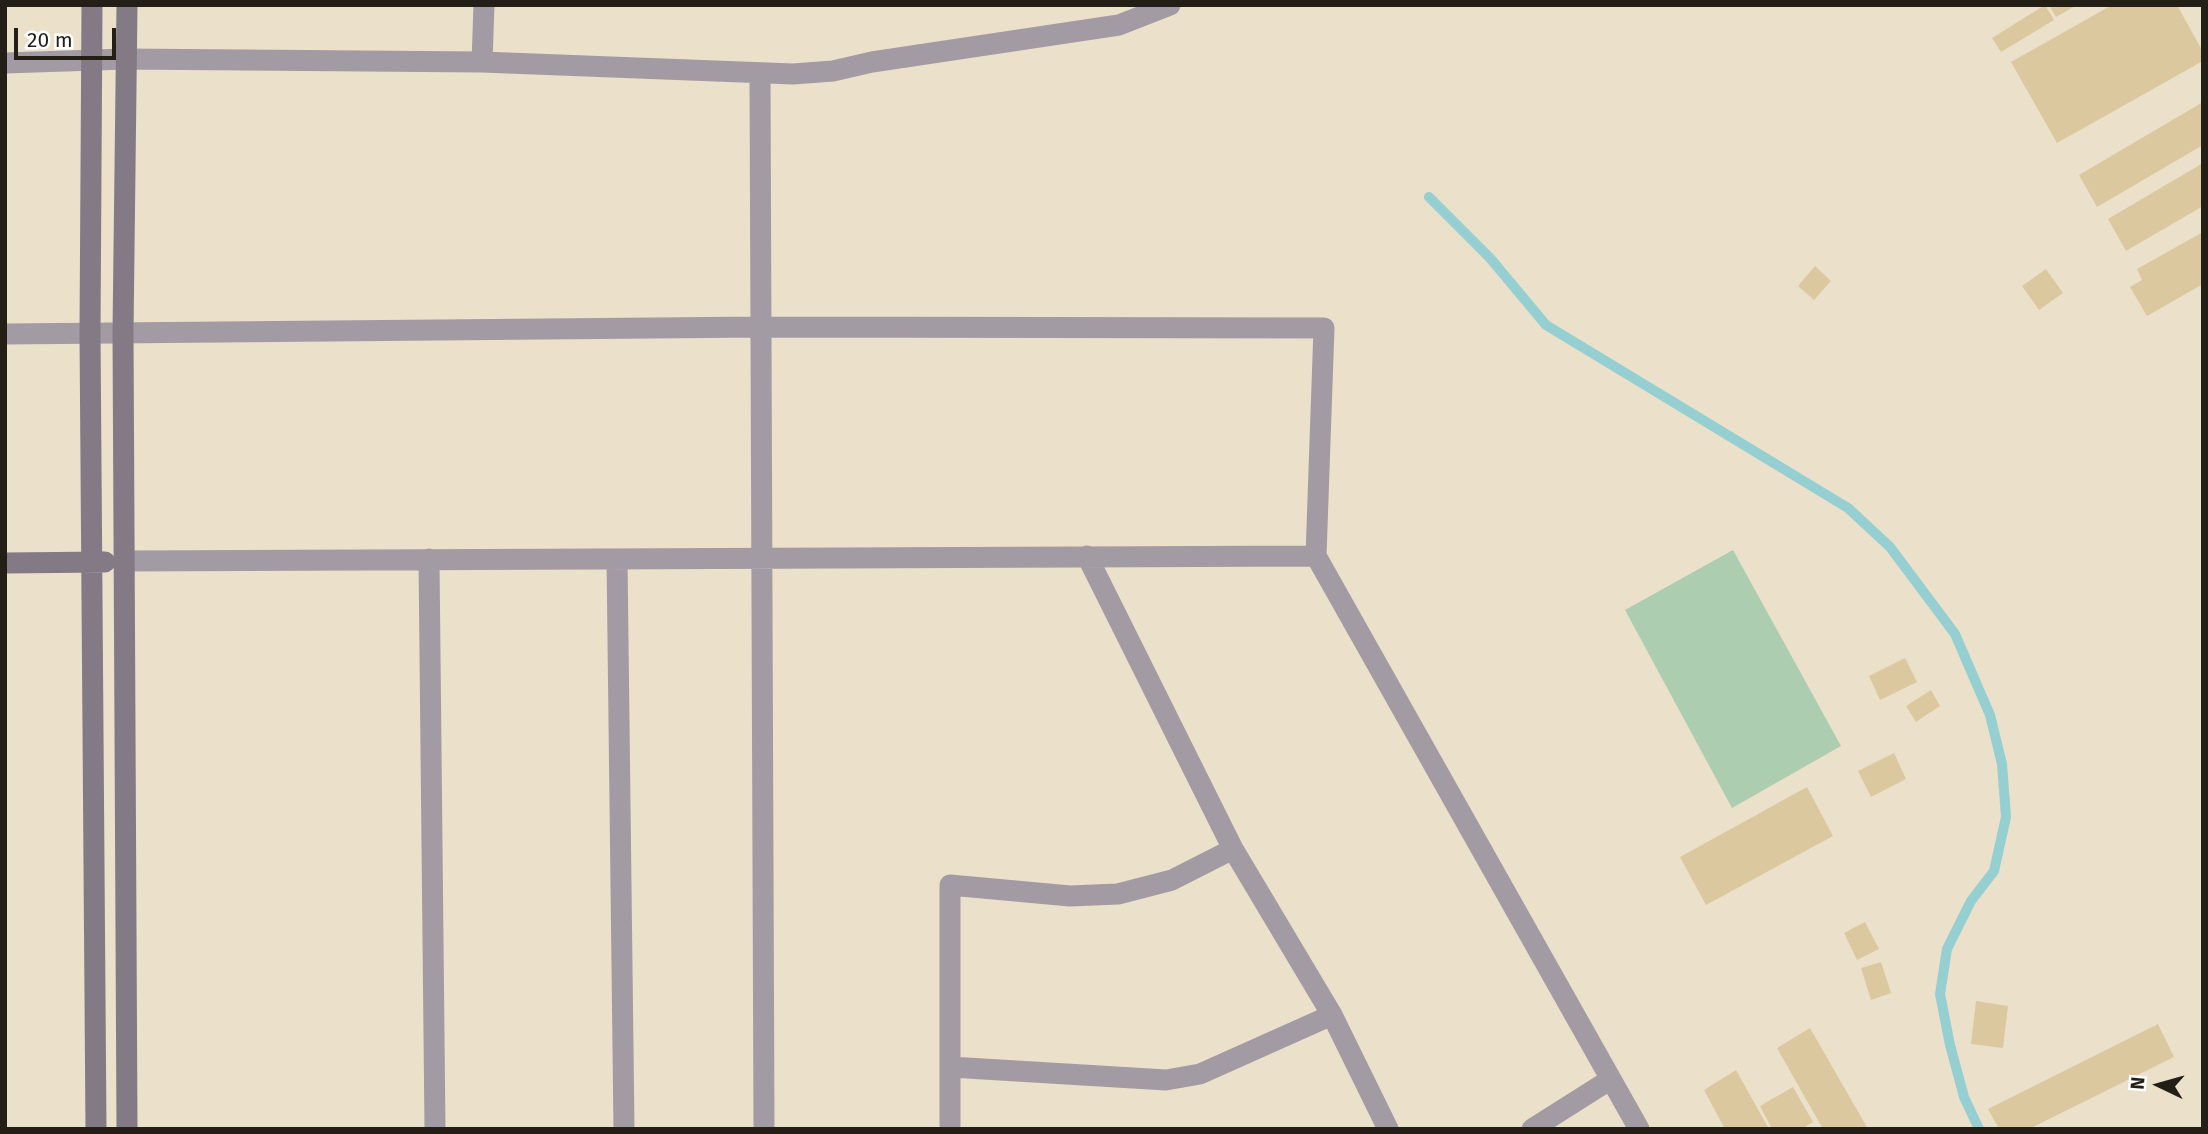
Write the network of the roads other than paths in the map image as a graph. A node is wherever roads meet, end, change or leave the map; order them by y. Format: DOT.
graph roads {
  1 [pos="92,5"];
  2 [pos="127,5"];
  3 [pos="484,5"];
  4 [pos="1170,5"];
  5 [pos="126,60"];
  6 [pos="93,62"];
  7 [pos="482,62"];
  8 [pos="5,64"];
  9 [pos="760,73"];
  10 [pos="761,327"];
  11 [pos="123,332"];
  12 [pos="90,333"];
  13 [pos="5,334"];
  14 [pos="1087,556"];
  15 [pos="1315,556"];
  16 [pos="762,558"];
  17 [pos="429,559"];
  18 [pos="617,559"];
  19 [pos="124,561"];
  20 [pos="5,563"];
  21 [pos="93,563"];
  22 [pos="1233,849"];
  23 [pos="1332,1016"];
  24 [pos="950,1067"];
  25 [pos="1611,1079"];
  26 [pos="96,1129"];
  27 [pos="127,1129"];
  28 [pos="435,1129"];
  29 [pos="624,1129"];
  30 [pos="764,1129"];
  31 [pos="950,1129"];
  32 [pos="1388,1129"];
  33 [pos="1532,1129"];
  34 [pos="1639,1129"];
  1 -- 6 [label="street"];
  2 -- 5 [label="street"];
  3 -- 7 [label="street"];
  4 -- 9 [label="street"];
  5 -- 6 [label="street"];
  5 -- 7 [label="street"];
  5 -- 11 [label="street"];
  6 -- 8 [label="street"];
  6 -- 12 [label="street"];
  7 -- 9 [label="street"];
  9 -- 10 [label="street"];
  10 -- 11 [label="street"];
  10 -- 15 [label="street"];
  10 -- 16 [label="street"];
  11 -- 12 [label="street"];
  11 -- 19 [label="street"];
  12 -- 13 [label="street"];
  12 -- 21 [label="street"];
  14 -- 15 [label="street"];
  14 -- 16 [label="street"];
  14 -- 22 [label="street"];
  15 -- 25 [label="street"];
  16 -- 18 [label="street"];
  16 -- 30 [label="street"];
  17 -- 18 [label="street"];
  17 -- 19 [label="street"];
  17 -- 28 [label="street"];
  18 -- 29 [label="street"];
  19 -- 21 [label="street"];
  19 -- 27 [label="street"];
  20 -- 21 [label="street"];
  21 -- 26 [label="street"];
  22 -- 23 [label="street"];
  22 -- 24 [label="street"];
  23 -- 24 [label="street"];
  23 -- 32 [label="street"];
  24 -- 31 [label="street"];
  25 -- 33 [label="street"];
  25 -- 34 [label="street"];
}
